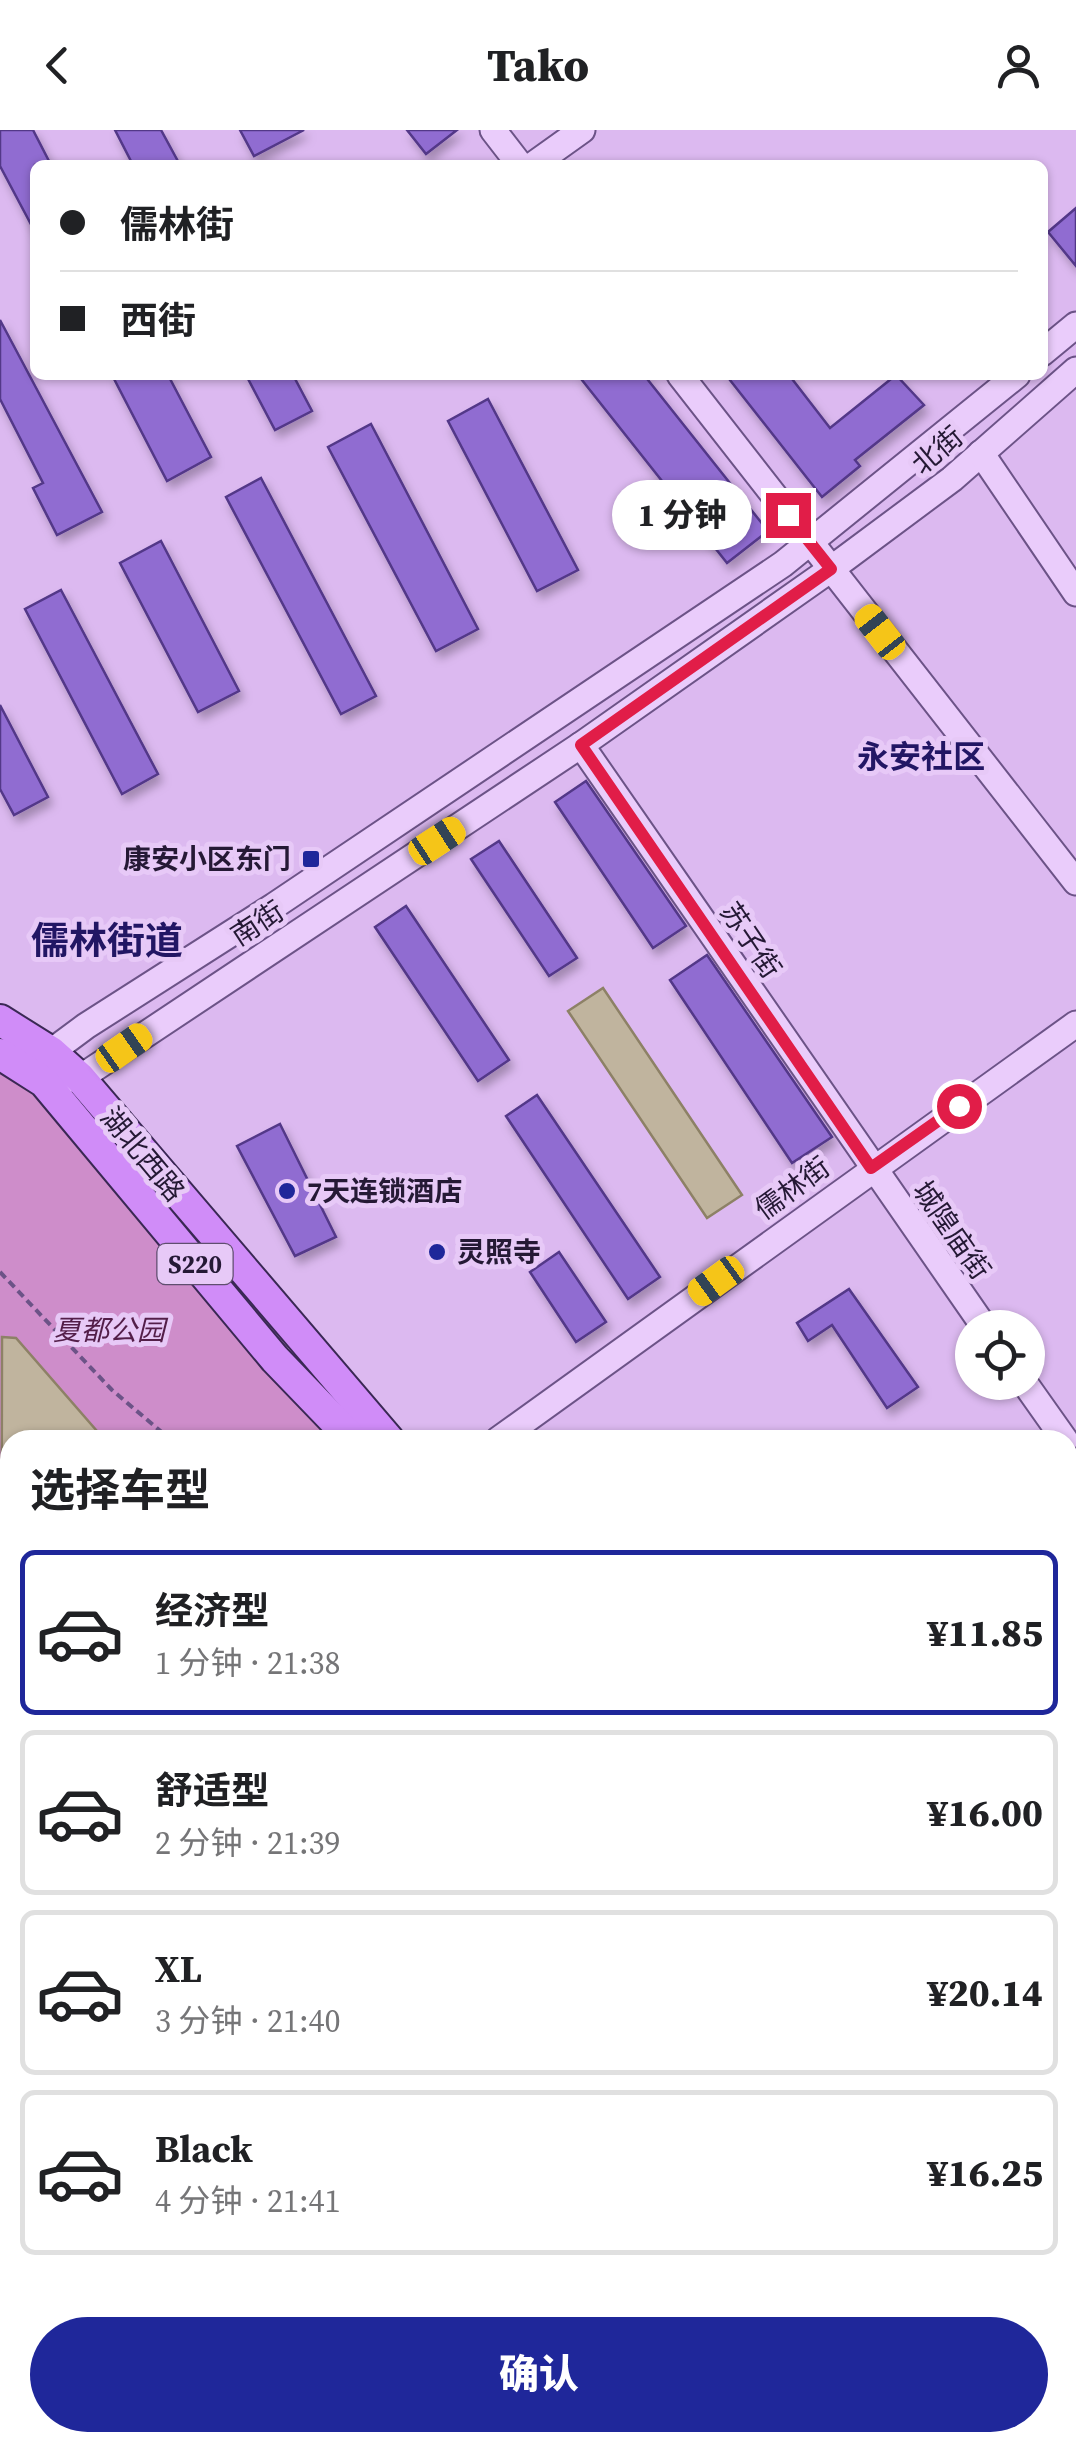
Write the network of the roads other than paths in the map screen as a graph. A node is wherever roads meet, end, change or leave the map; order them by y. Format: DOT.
graph roads {
  1 [pos="493,130"];
  2 [pos="582,130"];
  3 [pos="516,160"];
  4 [pos="540,160"];
  5 [pos="1076,324"];
  6 [pos="1048,348"];
  7 [pos="1076,370"];
  8 [pos="684,380"];
  9 [pos="1011,380"];
  10 [pos="981,453"];
  11 [pos="810,542"];
  12 [pos="831,569"];
  13 [pos="1076,593"];
  14 [pos="581,745"];
  15 [pos="1076,882"];
  16 [pos="0,1020"];
  17 [pos="1076,1024"];
  18 [pos="0,1054"];
  19 [pos="48,1067"];
  20 [pos="80,1078"];
  21 [pos="871,1168"];
  22 [pos="972,1310"];
  23 [pos="1037,1400"];
  24 [pos="342,1430"];
  25 [pos="380,1430"];
  26 [pos="512,1430"];
  27 [pos="1058,1430"];
  1 -- 3 [label="street"];
  2 -- 4 [label="street"];
  5 -- 6 [label="street"];
  7 -- 10 [label="street, 北街"];
  8 -- 11 [label="street"];
  9 -- 11 [label="street, 北街"];
  10 -- 12 [label="street, 北街"];
  10 -- 13 [label="street"];
  11 -- 12 [label="street"];
  11 -- 19 [label="street, 南街"];
  12 -- 14 [label="street, 南街"];
  12 -- 15 [label="street"];
  14 -- 20 [label="street, 南街"];
  14 -- 21 [label="street, 苏子街"];
  16 -- 19 [label="main road, 湖北西路 / S220"];
  17 -- 21 [label="street, 儒林街"];
  18 -- 19 [label="main road, 湖北西路 / S220"];
  19 -- 20 [label="main road, 湖北西路 / S220"];
  19 -- 24 [label="main road, 湖北西路 / S220"];
  20 -- 25 [label="main road, 湖北西路 / S220"];
  21 -- 22 [label="street, 城隍庙街"];
  21 -- 26 [label="street, 儒林街"];
  23 -- 27 [label="street"];
}
